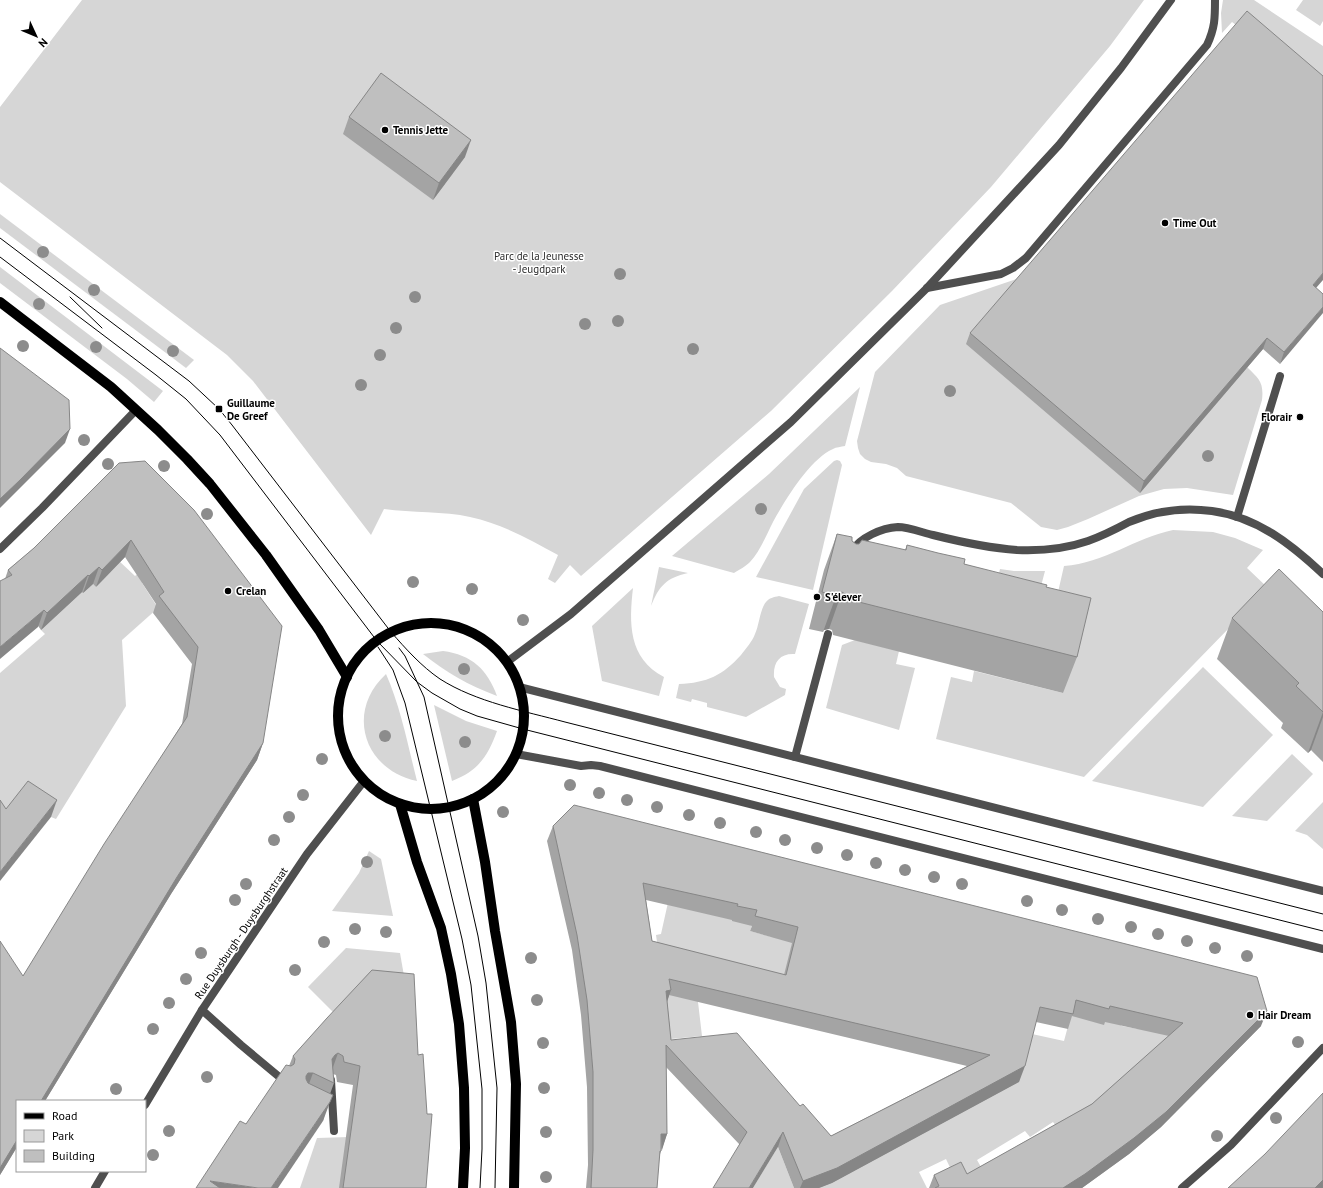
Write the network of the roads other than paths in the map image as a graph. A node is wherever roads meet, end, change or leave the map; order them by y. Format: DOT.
graph roads {
  1 [pos="1171,0"];
  2 [pos="1215,0"];
  3 [pos="927,288"];
  4 [pos="0,302"];
  5 [pos="1280,376"];
  6 [pos="136,410"];
  7 [pos="1237,517"];
  8 [pos="0,549"];
  9 [pos="847,558"];
  10 [pos="1323,574"];
  11 [pos="828,634"];
  12 [pos="507,662"];
  13 [pos="347,677"];
  14 [pos="519,687"];
  15 [pos="516,754"];
  16 [pos="795,757"];
  17 [pos="364,781"];
  18 [pos="473,799"];
  19 [pos="400,804"];
  20 [pos="1323,891"];
  21 [pos="1323,950"];
  22 [pos="202,1010"];
  23 [pos="1323,1048"];
  24 [pos="331,1078"];
  25 [pos="283,1080"];
  26 [pos="146,1103"];
  27 [pos="334,1131"];
  28 [pos="104,1172"];
  29 [pos="95,1188"];
  30 [pos="463,1188"];
  31 [pos="514,1188"];
  32 [pos="1182,1188"];
  1 -- 3 [label="street"];
  2 -- 3 [label="street"];
  3 -- 12 [label="street"];
  4 -- 6 [label="main road"];
  5 -- 7 [label="street"];
  6 -- 8 [label="street"];
  6 -- 13 [label="main road"];
  7 -- 9 [label="street"];
  7 -- 10 [label="street"];
  11 -- 16 [label="street"];
  12 -- 13 [label="main road"];
  12 -- 14 [label="main road"];
  13 -- 17 [label="main road"];
  14 -- 15 [label="main road"];
  14 -- 16 [label="street"];
  15 -- 18 [label="main road"];
  15 -- 21 [label="street"];
  16 -- 20 [label="street"];
  17 -- 19 [label="main road"];
  17 -- 22 [label="street, Rue Duysburgh - Duysburghstraat"];
  18 -- 19 [label="main road"];
  18 -- 31 [label="main road"];
  19 -- 30 [label="main road"];
  22 -- 25 [label="street"];
  22 -- 26 [label="street, Rue Duysburgh - Duysburghstraat"];
  23 -- 32 [label="street"];
  24 -- 27 [label="street"];
  28 -- 29 [label="street"];
}
